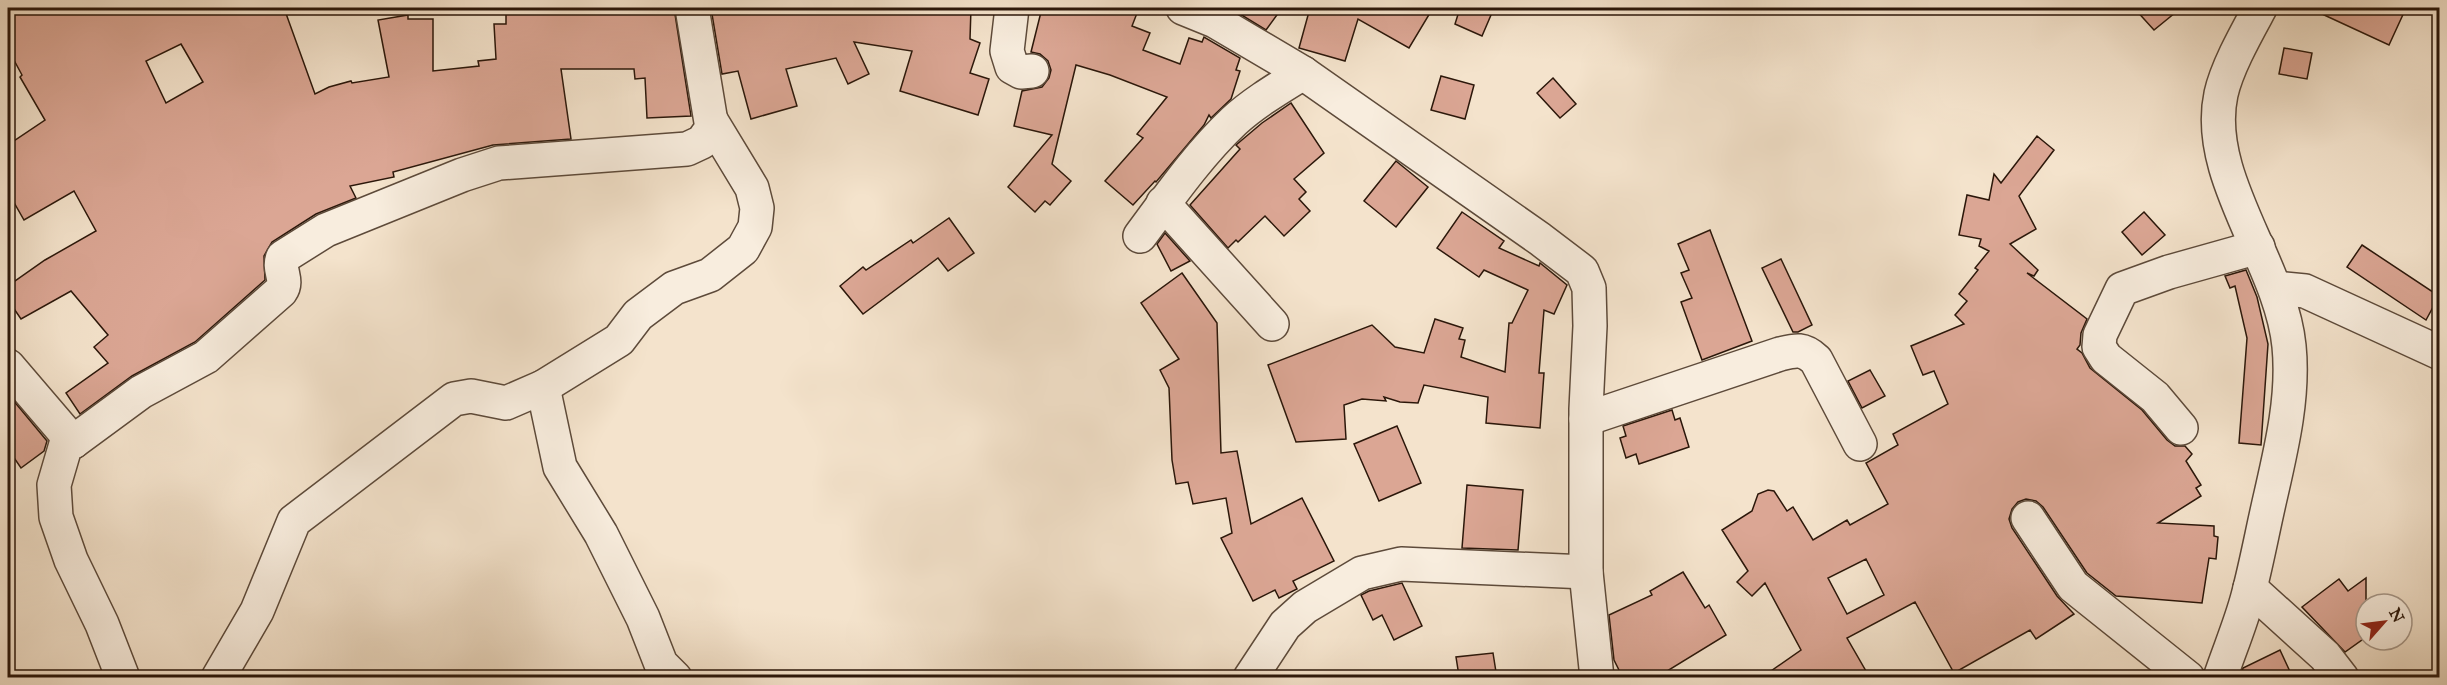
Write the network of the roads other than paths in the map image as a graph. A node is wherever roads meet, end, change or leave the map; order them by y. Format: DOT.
graph roads {
  1 [pos="692,8"];
  2 [pos="1012,8"];
  3 [pos="1183,8"];
  4 [pos="2260,8"];
  5 [pos="1032,71"];
  6 [pos="1303,73"];
  7 [pos="712,122"];
  8 [pos="1163,203"];
  9 [pos="1140,236"];
  10 [pos="2258,248"];
  11 [pos="2276,288"];
  12 [pos="1272,324"];
  13 [pos="2439,354"];
  14 [pos="8,366"];
  15 [pos="543,387"];
  16 [pos="1586,419"];
  17 [pos="2181,428"];
  18 [pos="73,442"];
  19 [pos="1860,444"];
  20 [pos="2028,518"];
  21 [pos="1586,572"];
  22 [pos="2250,588"];
  23 [pos="123,678"];
  24 [pos="218,678"];
  25 [pos="675,678"];
  26 [pos="1250,678"];
  27 [pos="1597,678"];
  28 [pos="2188,678"];
  29 [pos="2220,678"];
  30 [pos="2342,678"];
  1 -- 7 [label="street"];
  2 -- 5 [label="street"];
  3 -- 6 [label="street"];
  4 -- 10 [label="street"];
  6 -- 8 [label="street"];
  6 -- 16 [label="street"];
  7 -- 15 [label="street"];
  7 -- 18 [label="street"];
  8 -- 9 [label="street"];
  8 -- 12 [label="street"];
  10 -- 11 [label="street"];
  10 -- 17 [label="street"];
  11 -- 13 [label="street"];
  11 -- 22 [label="street"];
  14 -- 18 [label="street"];
  15 -- 24 [label="street"];
  15 -- 25 [label="street"];
  16 -- 19 [label="street"];
  16 -- 21 [label="street"];
  18 -- 23 [label="street"];
  20 -- 28 [label="street"];
  21 -- 26 [label="street"];
  21 -- 27 [label="street"];
  22 -- 29 [label="street"];
  22 -- 30 [label="street"];
}
